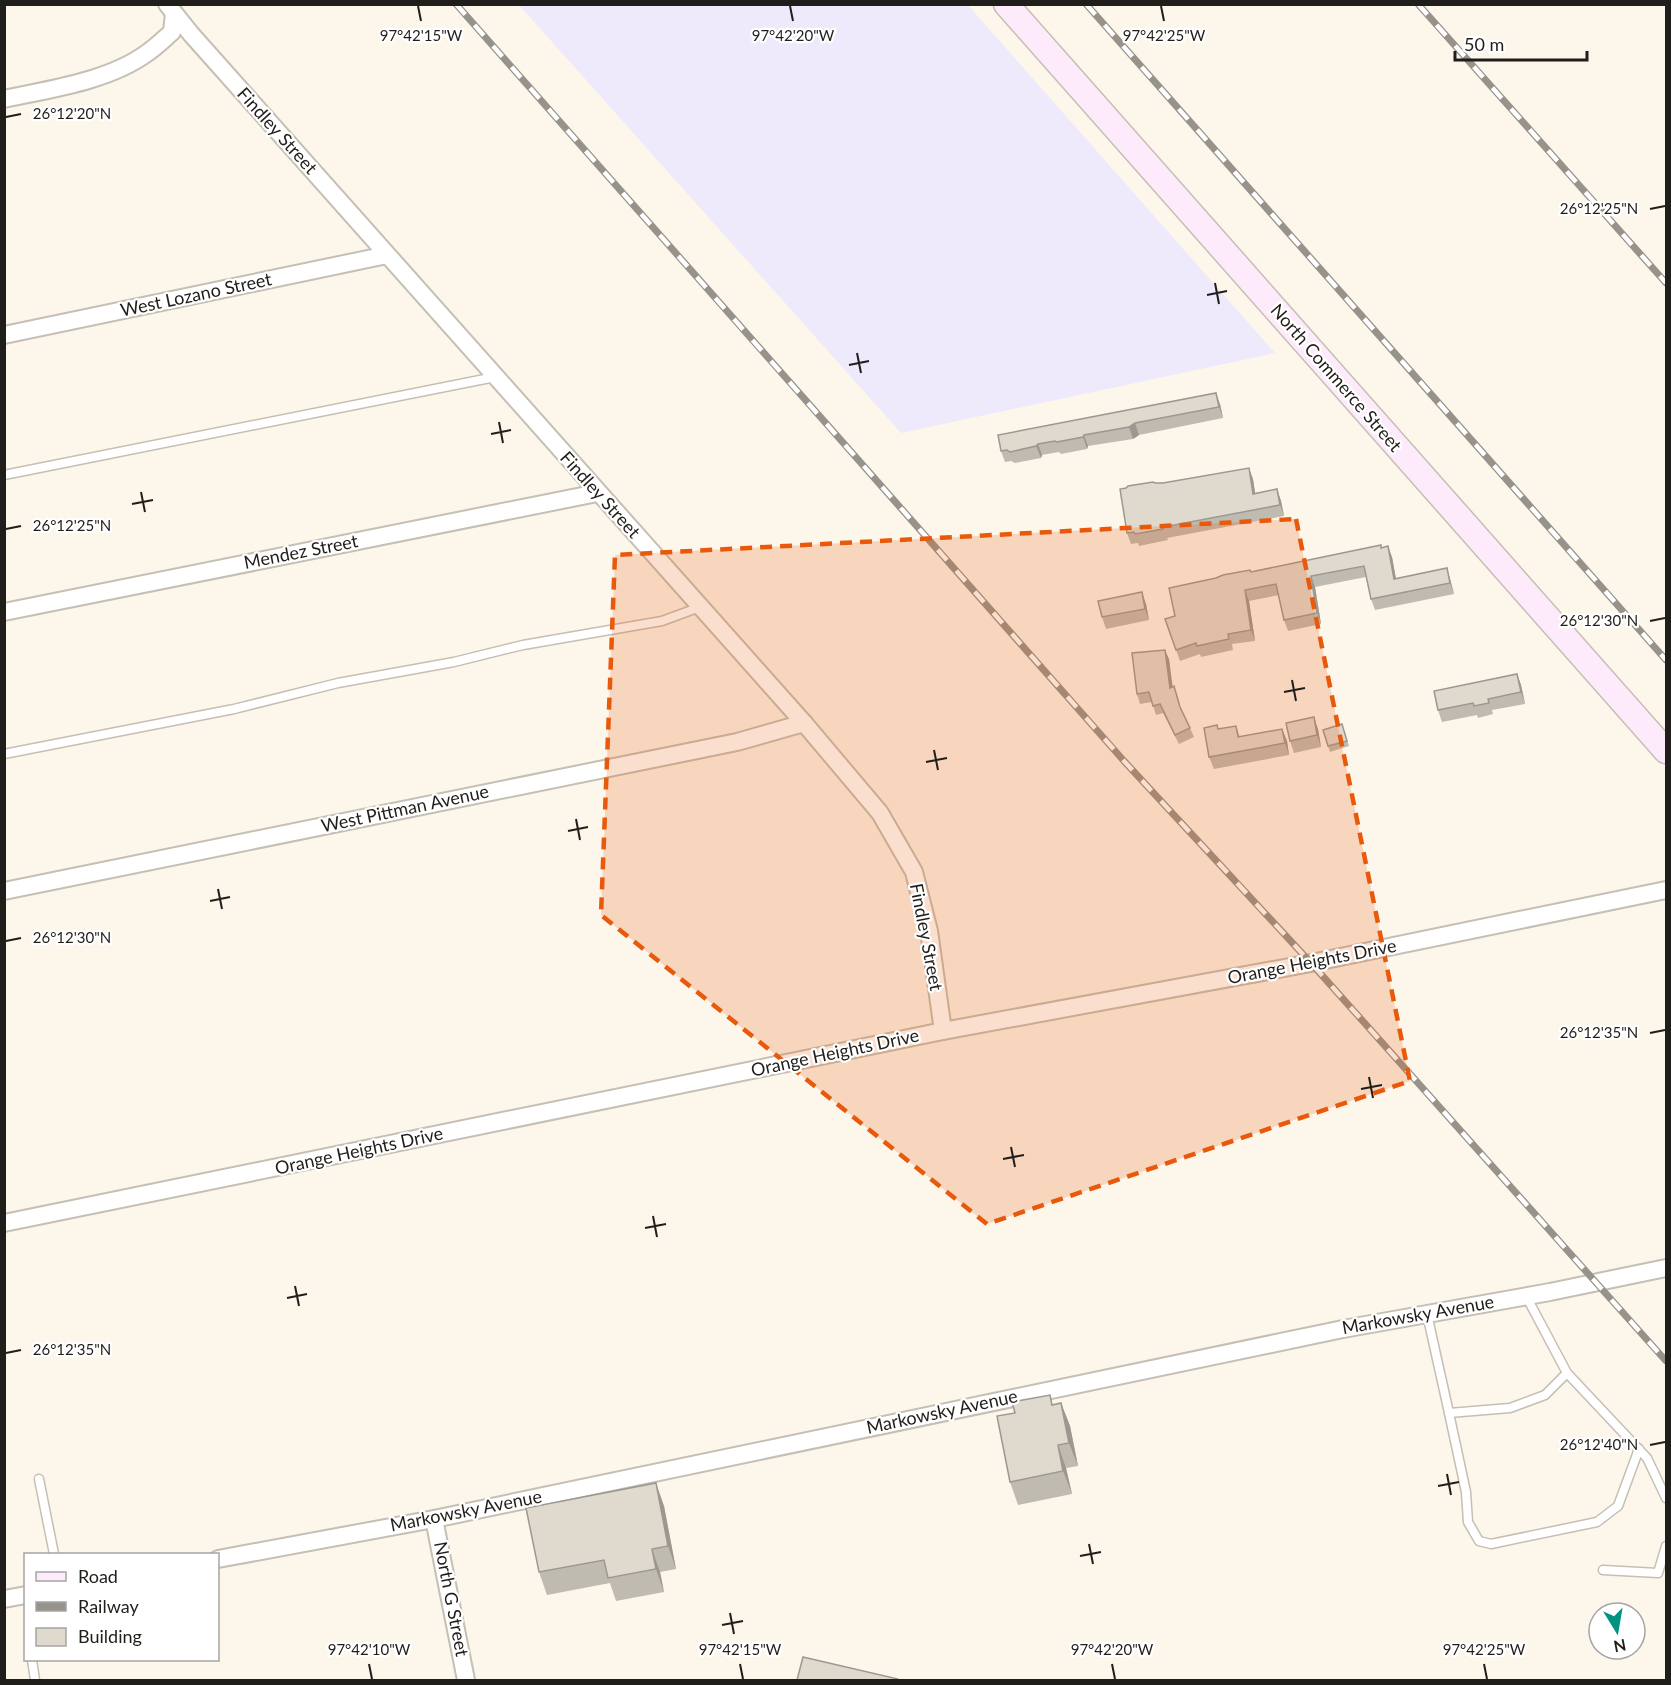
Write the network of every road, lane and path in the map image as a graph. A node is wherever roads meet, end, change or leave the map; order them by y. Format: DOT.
graph roads {
  1 [pos="1006,4"];
  2 [pos="170,9"];
  3 [pos="4,99"];
  4 [pos="387,255"];
  5 [pos="4,335"];
  6 [pos="495,377"];
  7 [pos="4,475"];
  8 [pos="597,493"];
  9 [pos="700,607"];
  10 [pos="4,612"];
  11 [pos="804,723"];
  12 [pos="1666,751"];
  13 [pos="4,754"];
  14 [pos="1666,890"];
  15 [pos="4,891"];
  16 [pos="943,1031"];
  17 [pos="4,1223"];
  18 [pos="1666,1268"];
  19 [pos="1526,1296"];
  20 [pos="1427,1314"];
  21 [pos="1568,1373"];
  22 [pos="1449,1413"];
  23 [pos="1639,1449"];
  24 [pos="39,1479"];
  25 [pos="1666,1498"];
  26 [pos="434,1519"];
  27 [pos="1666,1546"];
  28 [pos="54,1553"];
  29 [pos="219,1559"];
  30 [pos="1604,1570"];
  31 [pos="24,1595"];
  32 [pos="4,1599"];
  33 [pos="32,1661"];
  34 [pos="35,1680"];
  35 [pos="466,1680"];
  1 -- 12 [label="main road, North Commerce Street"];
  2 -- 3 [label="street"];
  2 -- 4 [label="street, Findley Street"];
  4 -- 5 [label="street, West Lozano Street"];
  4 -- 6 [label="street, Findley Street"];
  6 -- 7 [label="lane"];
  6 -- 8 [label="street, Findley Street"];
  8 -- 9 [label="street, Findley Street"];
  8 -- 10 [label="street, Mendez Street"];
  9 -- 11 [label="street, Findley Street"];
  9 -- 13 [label="lane"];
  11 -- 15 [label="street, West Pittman Avenue"];
  11 -- 16 [label="street, Findley Street"];
  14 -- 16 [label="street, Orange Heights Drive"];
  16 -- 17 [label="street, Orange Heights Drive"];
  18 -- 19 [label="street, Markowsky Avenue"];
  19 -- 20 [label="street, Markowsky Avenue"];
  19 -- 21 [label="lane"];
  20 -- 22 [label="lane"];
  20 -- 26 [label="street, Markowsky Avenue"];
  21 -- 22 [label="lane"];
  21 -- 23 [label="lane"];
  22 -- 23 [label="lane"];
  23 -- 25 [label="lane"];
  24 -- 28 [label="lane"];
  26 -- 29 [label="street, Markowsky Avenue"];
  26 -- 35 [label="street, North G Street"];
  27 -- 30 [label="lane"];
  31 -- 32 [label="street"];
  33 -- 34 [label="lane"];
}
